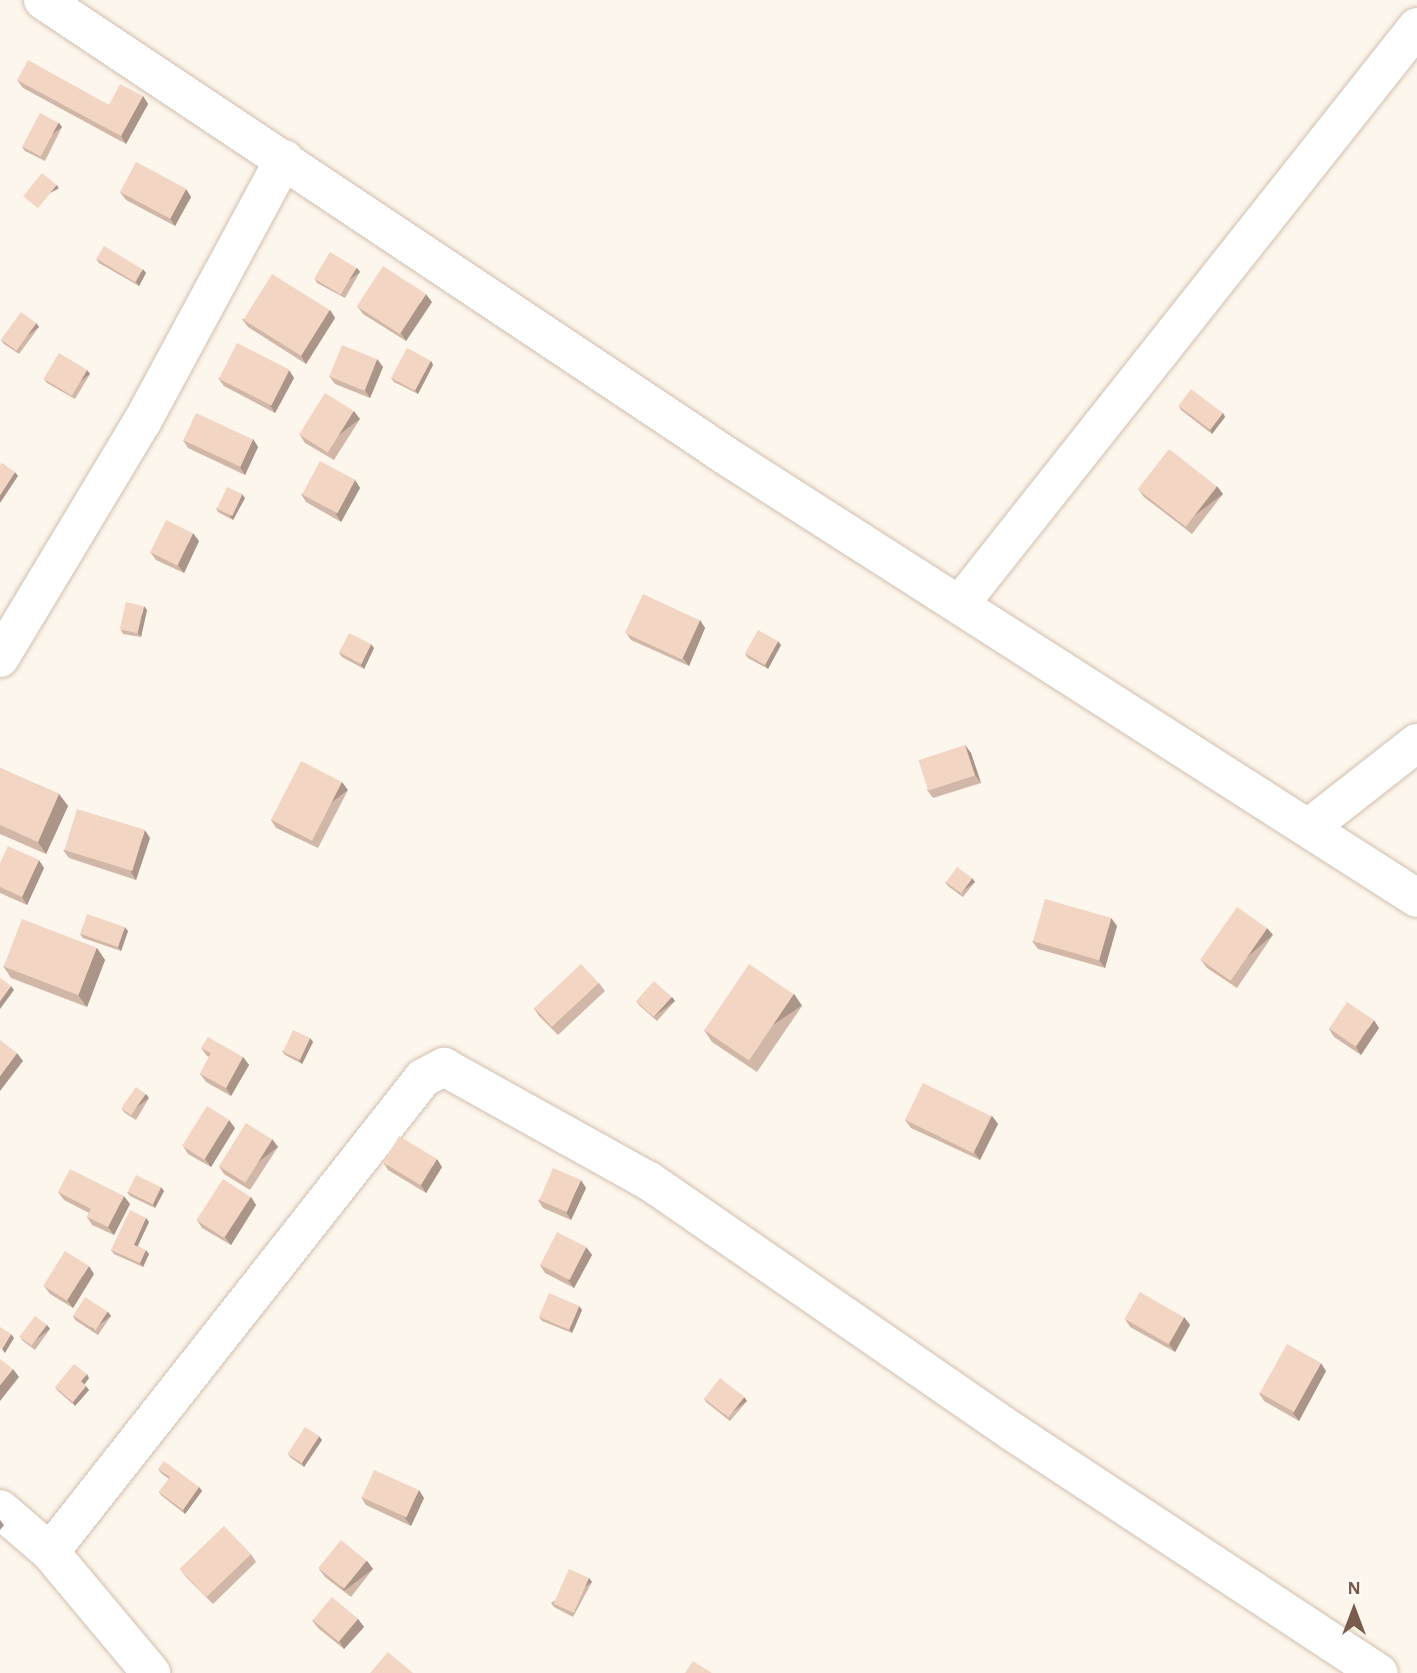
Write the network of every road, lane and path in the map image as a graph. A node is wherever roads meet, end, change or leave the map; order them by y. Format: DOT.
graph roads {
  1 [pos="43,0"];
  2 [pos="1417,27"];
  3 [pos="284,159"];
  4 [pos="960,604"];
  5 [pos="0,658"];
  6 [pos="1417,743"];
  7 [pos="1311,826"];
  8 [pos="1417,898"];
  9 [pos="0,1509"];
  10 [pos="50,1552"];
  11 [pos="151,1673"];
  12 [pos="1379,1673"];
  1 -- 3 [label="street"];
  2 -- 4 [label="street"];
  3 -- 4 [label="street"];
  3 -- 5 [label="street"];
  4 -- 7 [label="street"];
  6 -- 7 [label="street"];
  7 -- 8 [label="street"];
  9 -- 10 [label="street"];
  10 -- 11 [label="street"];
  10 -- 12 [label="street"];
}
